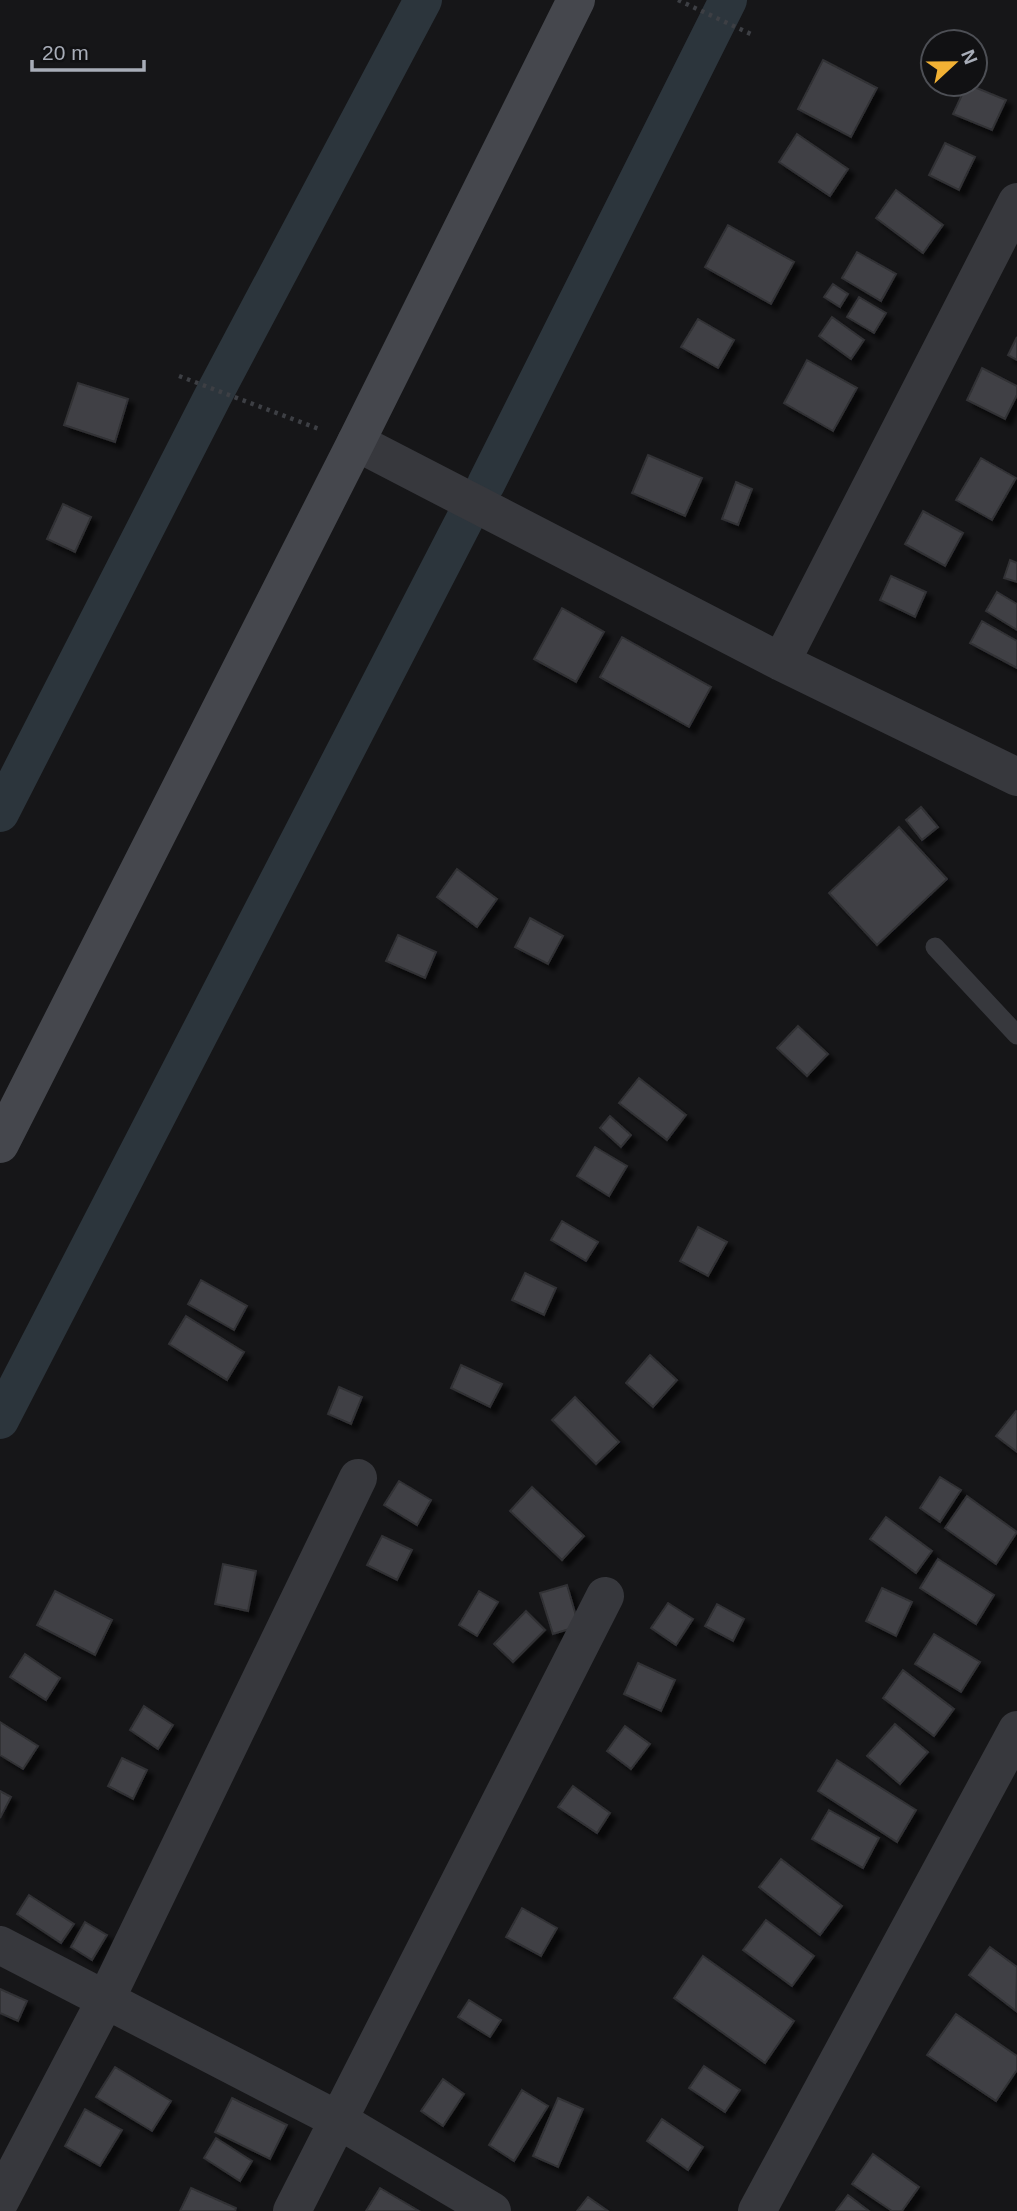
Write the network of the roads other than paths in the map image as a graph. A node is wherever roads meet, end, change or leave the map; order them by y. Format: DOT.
graph roads {
  1 [pos="576,0"];
  2 [pos="1017,202"];
  3 [pos="356,442"];
  4 [pos="781,662"];
  5 [pos="1017,777"];
  6 [pos="935,947"];
  7 [pos="1017,1035"];
  8 [pos="0,1144"];
  9 [pos="358,1478"];
  10 [pos="605,1595"];
  11 [pos="1017,1730"];
  12 [pos="0,1945"];
  13 [pos="106,2000"];
  14 [pos="340,2121"];
  15 [pos="0,2201"];
  16 [pos="292,2211"];
  17 [pos="492,2211"];
  18 [pos="757,2211"];
  1 -- 3 [label="street"];
  2 -- 4 [label="street"];
  3 -- 4 [label="street"];
  3 -- 8 [label="street"];
  4 -- 5 [label="street"];
  6 -- 7 [label="lane"];
  9 -- 13 [label="street"];
  10 -- 14 [label="street"];
  11 -- 18 [label="street"];
  12 -- 13 [label="street"];
  13 -- 14 [label="street"];
  13 -- 15 [label="street"];
  14 -- 16 [label="street"];
  14 -- 17 [label="street"];
}
